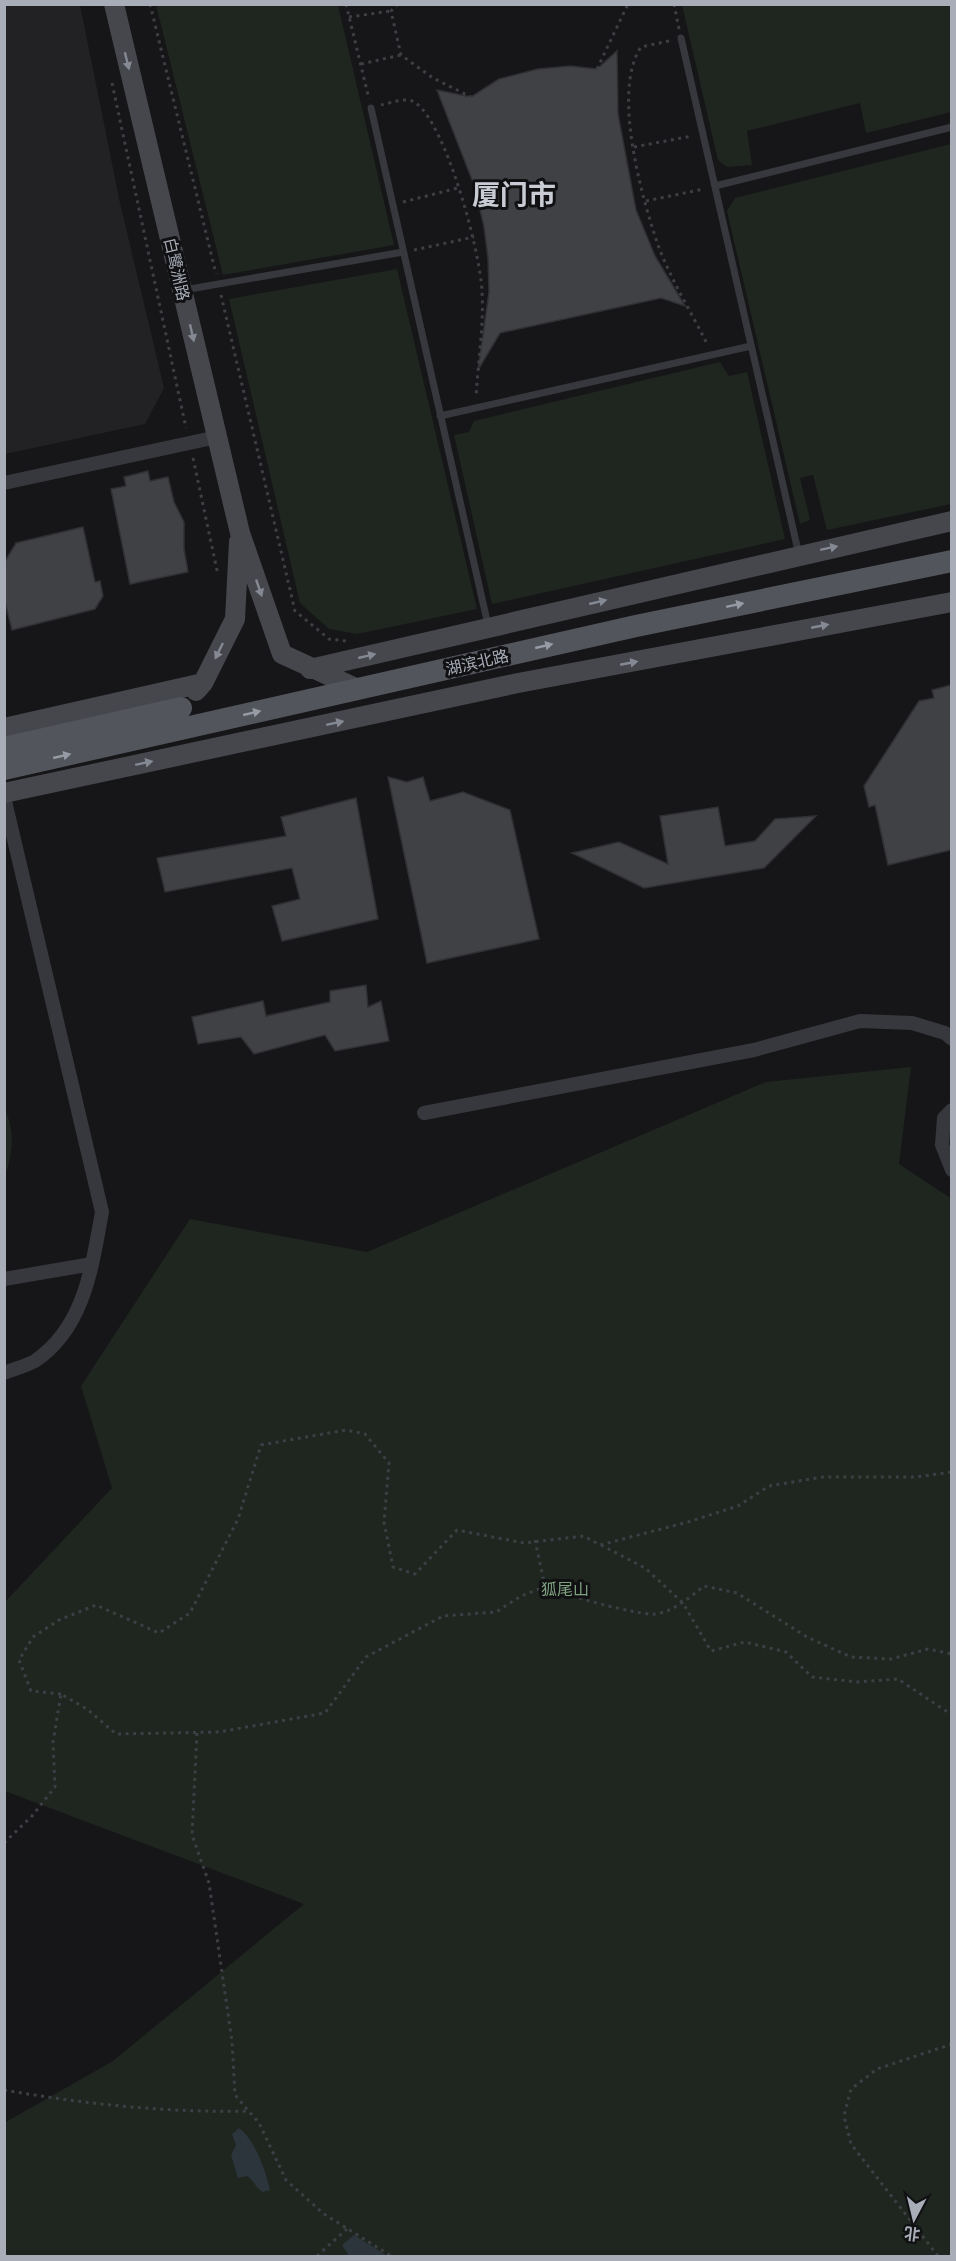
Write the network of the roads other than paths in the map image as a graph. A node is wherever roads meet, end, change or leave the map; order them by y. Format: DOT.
graph roads {
  1 [pos="114,4"];
  2 [pos="681,38"];
  3 [pos="371,108"];
  4 [pos="951,127"];
  5 [pos="715,186"];
  6 [pos="403,252"];
  7 [pos="182,290"];
  8 [pos="751,346"];
  9 [pos="440,416"];
  10 [pos="217,437"];
  11 [pos="4,483"];
  12 [pos="951,521"];
  13 [pos="240,533"];
  14 [pos="799,555"];
  15 [pos="951,561"];
  16 [pos="951,602"];
  17 [pos="488,627"];
  18 [pos="310,669"];
  19 [pos="203,683"];
  20 [pos="358,689"];
  21 [pos="181,708"];
  22 [pos="4,728"];
  23 [pos="4,748"];
  24 [pos="4,769"];
  25 [pos="4,795"];
  26 [pos="7,822"];
  27 [pos="951,1039"];
  28 [pos="951,1110"];
  29 [pos="424,1113"];
  30 [pos="951,1170"];
  31 [pos="92,1264"];
  32 [pos="4,1279"];
  33 [pos="4,1373"];
  1 -- 7 [label="street, 白鹭洲路, one-way"];
  2 -- 5 [label="lane"];
  3 -- 6 [label="lane"];
  4 -- 5 [label="lane"];
  5 -- 8 [label="lane"];
  6 -- 7 [label="lane"];
  6 -- 9 [label="lane"];
  7 -- 10 [label="street, 白鹭洲路, one-way"];
  8 -- 9 [label="lane"];
  8 -- 14 [label="lane"];
  9 -- 17 [label="lane"];
  10 -- 11 [label="street"];
  10 -- 13 [label="street, 白鹭洲路"];
  14 -- 12 [label="street, one-way"];
  13 -- 18 [label="street, 白鹭洲路, one-way"];
  13 -- 19 [label="street, 白鹭洲路, one-way"];
  17 -- 14 [label="street, one-way"];
  20 -- 15 [label="main road, 湖滨北路, one-way"];
  25 -- 16 [label="street, one-way"];
  18 -- 17 [label="street, one-way"];
  18 -- 20 [label="street, 白鹭洲路"];
  19 -- 21 [label="street, 白鹭洲路"];
  19 -- 22 [label="street"];
  24 -- 20 [label="main road, 湖滨北路, one-way"];
  21 -- 23 [label="main road"];
  25 -- 26 [label="street"];
  26 -- 31 [label="street"];
  27 -- 29 [label="street"];
  28 -- 30 [label="street"];
  31 -- 32 [label="street"];
  31 -- 33 [label="street"];
}
